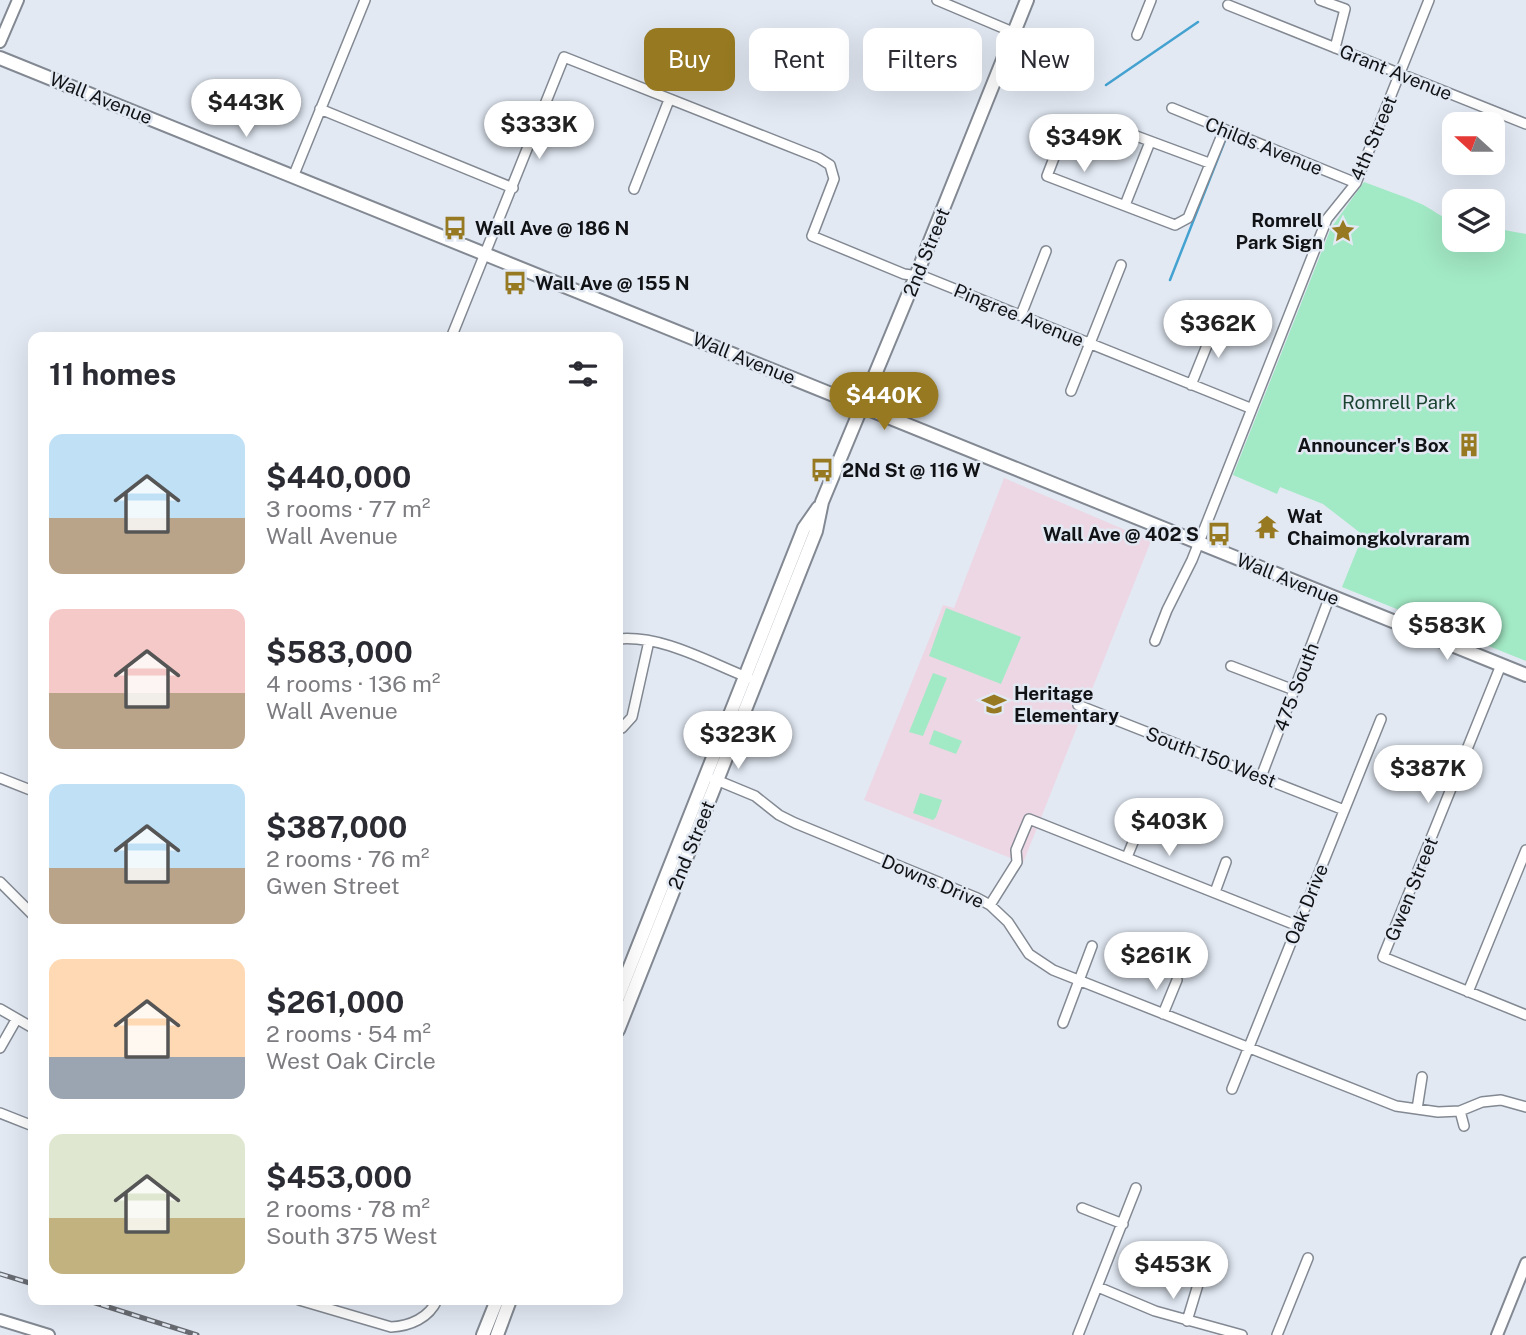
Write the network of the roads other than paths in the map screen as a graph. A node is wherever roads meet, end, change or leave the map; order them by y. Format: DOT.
graph roads {
  1 [pos="18,0"];
  2 [pos="365,0"];
  3 [pos="937,0"];
  4 [pos="1027,0"];
  5 [pos="1151,0"];
  6 [pos="1320,0"];
  7 [pos="1429,0"];
  8 [pos="1231,2"];
  9 [pos="1003,28"];
  10 [pos="1017,28"];
  11 [pos="1137,35"];
  12 [pos="0,42"];
  13 [pos="1335,48"];
  14 [pos="0,58"];
  15 [pos="1399,73"];
  16 [pos="996,80"];
  17 [pos="669,100"];
  18 [pos="1172,108"];
  19 [pos="320,109"];
  20 [pos="1526,124"];
  21 [pos="1224,130"];
  22 [pos="1150,142"];
  23 [pos="1209,163"];
  24 [pos="293,177"];
  25 [pos="1356,183"];
  26 [pos="513,188"];
  27 [pos="634,189"];
  28 [pos="1125,205"];
  29 [pos="1046,251"];
  30 [pos="485,253"];
  31 [pos="1121,265"];
  32 [pos="916,276"];
  33 [pos="1021,315"];
  34 [pos="1216,323"];
  35 [pos="453,332"];
  36 [pos="1090,343"];
  37 [pos="1191,385"];
  38 [pos="1072,391"];
  39 [pos="862,405"];
  40 [pos="1250,408"];
  41 [pos="1198,543"];
  42 [pos="1330,596"];
  43 [pos="623,639"];
  44 [pos="649,641"];
  45 [pos="1155,641"];
  46 [pos="1501,665"];
  47 [pos="1231,666"];
  48 [pos="1526,675"];
  49 [pos="751,678"];
  50 [pos="1294,690"];
  51 [pos="1078,705"];
  52 [pos="1381,719"];
  53 [pos="623,726"];
  54 [pos="1261,777"];
  55 [pos="0,778"];
  56 [pos="711,778"];
  57 [pos="28,789"];
  58 [pos="1344,810"];
  59 [pos="1140,825"];
  60 [pos="1526,850"];
  61 [pos="1127,857"];
  62 [pos="1226,862"];
  63 [pos="1,884"];
  64 [pos="1214,892"];
  65 [pos="990,905"];
  66 [pos="28,910"];
  67 [pos="1298,926"];
  68 [pos="1092,946"];
  69 [pos="629,969"];
  70 [pos="1177,980"];
  71 [pos="1079,981"];
  72 [pos="1468,992"];
  73 [pos="623,1002"];
  74 [pos="0,1009"];
  75 [pos="1163,1014"];
  76 [pos="1526,1016"];
  77 [pos="16,1020"];
  78 [pos="1063,1023"];
  79 [pos="28,1026"];
  80 [pos="0,1048"];
  81 [pos="1248,1048"];
  82 [pos="1422,1077"];
  83 [pos="1232,1089"];
  84 [pos="1526,1107"];
  85 [pos="1417,1109"];
  86 [pos="1460,1111"];
  87 [pos="0,1113"];
  88 [pos="28,1124"];
  89 [pos="1464,1126"];
  90 [pos="1136,1188"];
  91 [pos="1082,1208"];
  92 [pos="1123,1224"];
  93 [pos="1308,1258"];
  94 [pos="1526,1263"];
  95 [pos="1203,1268"];
  96 [pos="1098,1287"];
  97 [pos="316,1305"];
  98 [pos="435,1305"];
  99 [pos="495,1305"];
  100 [pos="508,1305"];
  101 [pos="0,1320"];
  102 [pos="1187,1321"];
  103 [pos="49,1335"];
  104 [pos="483,1335"];
  105 [pos="497,1335"];
  106 [pos="1078,1335"];
  107 [pos="1242,1335"];
  108 [pos="1277,1335"];
  109 [pos="1497,1335"];
  1 -- 12 [label="street"];
  2 -- 19 [label="street"];
  3 -- 9 [label="street"];
  4 -- 10 [label="main road, 2nd Street"];
  5 -- 11 [label="street"];
  6 -- 13 [label="street"];
  7 -- 15 [label="street, 4th Street"];
  8 -- 13 [label="street, Grant Avenue"];
  13 -- 15 [label="street, Grant Avenue"];
  14 -- 24 [label="main road, Wall Avenue"];
  15 -- 20 [label="street, Grant Avenue"];
  15 -- 25 [label="street, 4th Street"];
  16 -- 32 [label="main road, 2nd Street"];
  17 -- 26 [label="street, Pingree Avenue"];
  17 -- 27 [label="street"];
  17 -- 32 [label="street, Pingree Avenue"];
  18 -- 21 [label="street, Childs Avenue"];
  19 -- 24 [label="street"];
  19 -- 26 [label="street"];
  21 -- 23 [label="street"];
  21 -- 25 [label="street, Childs Avenue"];
  22 -- 23 [label="street"];
  22 -- 28 [label="street"];
  22 -- 28 [label="street"];
  23 -- 28 [label="street"];
  24 -- 30 [label="main road, Wall Avenue"];
  25 -- 40 [label="street, 4th Street"];
  26 -- 30 [label="street"];
  29 -- 33 [label="street"];
  30 -- 35 [label="street"];
  30 -- 39 [label="main road, Wall Avenue"];
  31 -- 36 [label="street"];
  32 -- 33 [label="street, Pingree Avenue"];
  32 -- 39 [label="main road, 2nd Street"];
  33 -- 36 [label="street, Pingree Avenue"];
  34 -- 37 [label="street"];
  36 -- 37 [label="street, Pingree Avenue"];
  36 -- 38 [label="street"];
  37 -- 40 [label="street, Pingree Avenue"];
  39 -- 41 [label="main road, Wall Avenue"];
  39 -- 49 [label="main road, 2nd Street"];
  40 -- 41 [label="street, 4th Street"];
  41 -- 42 [label="main road, Wall Avenue"];
  41 -- 45 [label="street, 4th Street"];
  42 -- 46 [label="main road, Wall Avenue"];
  42 -- 50 [label="street, 475 South"];
  43 -- 44 [label="street"];
  44 -- 49 [label="street"];
  44 -- 53 [label="street"];
  46 -- 48 [label="main road, Wall Avenue"];
  46 -- 72 [label="street, Gwen Street"];
  47 -- 50 [label="street"];
  49 -- 56 [label="main road, 2nd Street"];
  50 -- 54 [label="street, 475 South"];
  51 -- 54 [label="street, South 150 West"];
  52 -- 58 [label="street, Oak Drive"];
  54 -- 58 [label="street, South 150 West"];
  55 -- 57 [label="street"];
  56 -- 65 [label="street, Downs Drive"];
  56 -- 69 [label="main road, 2nd Street"];
  58 -- 67 [label="street, Oak Drive"];
  59 -- 61 [label="street"];
  60 -- 72 [label="street"];
  61 -- 64 [label="street"];
  61 -- 65 [label="street"];
  62 -- 64 [label="street"];
  63 -- 66 [label="street"];
  64 -- 67 [label="street"];
  65 -- 71 [label="street, Downs Drive"];
  67 -- 81 [label="street, Oak Drive"];
  68 -- 71 [label="street"];
  69 -- 73 [label="main road, 2nd Street"];
  70 -- 75 [label="street"];
  71 -- 75 [label="street, Downs Drive"];
  71 -- 78 [label="street"];
  72 -- 76 [label="street"];
  74 -- 77 [label="street"];
  75 -- 81 [label="street, Downs Drive"];
  77 -- 79 [label="street"];
  77 -- 80 [label="street"];
  81 -- 83 [label="street, Oak Drive"];
  81 -- 85 [label="street, Downs Drive"];
  82 -- 85 [label="street"];
  84 -- 86 [label="street, Downs Drive"];
  85 -- 86 [label="street, Downs Drive"];
  86 -- 89 [label="street"];
  87 -- 88 [label="street"];
  90 -- 92 [label="street"];
  91 -- 92 [label="street"];
  92 -- 96 [label="street"];
  93 -- 108 [label="street"];
  94 -- 109 [label="street"];
  95 -- 102 [label="street"];
  96 -- 102 [label="street"];
  96 -- 106 [label="street"];
  97 -- 98 [label="street"];
  99 -- 104 [label="main road"];
  100 -- 105 [label="main road"];
  101 -- 103 [label="street"];
  102 -- 107 [label="street"];
}
